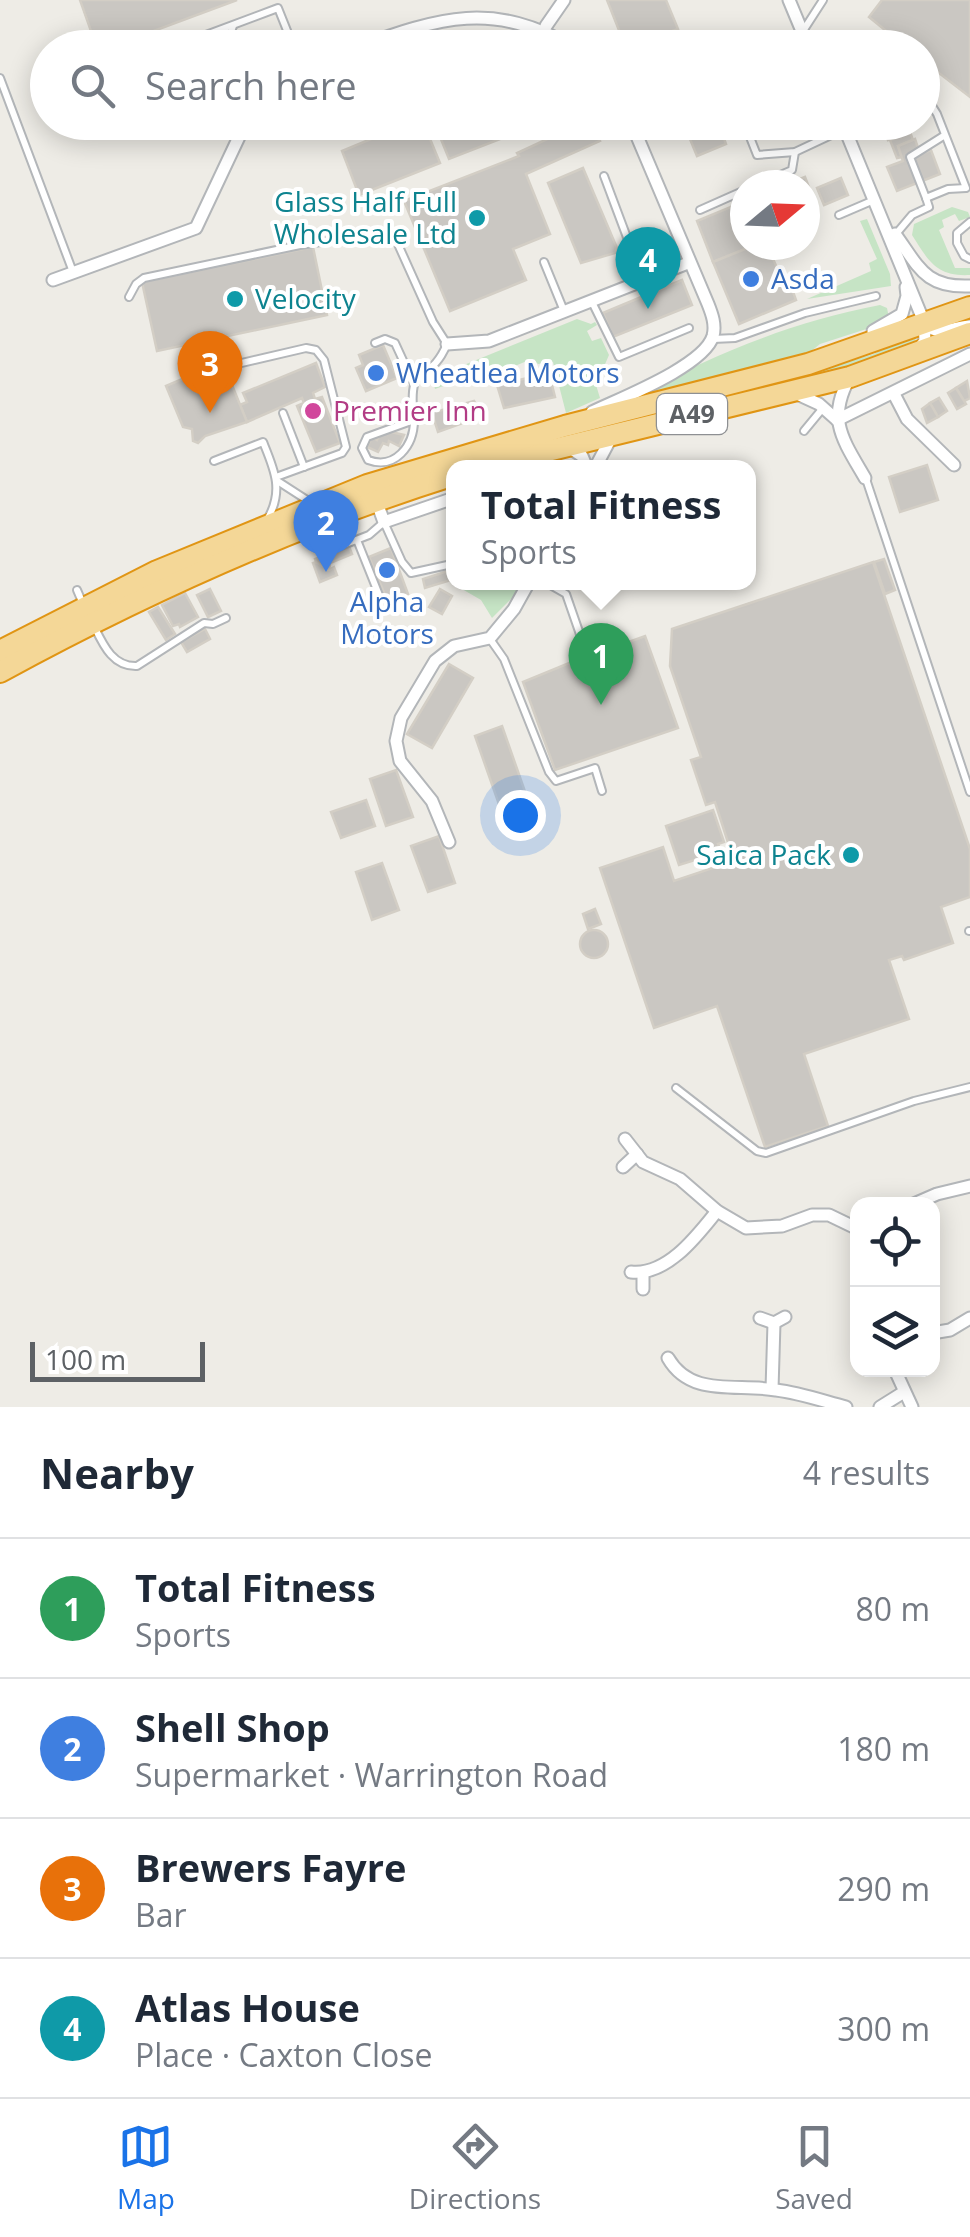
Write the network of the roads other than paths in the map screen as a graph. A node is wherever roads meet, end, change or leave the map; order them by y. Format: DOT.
graph roads {
  1 [pos="564,0"];
  2 [pos="789,0"];
  3 [pos="823,0"];
  4 [pos="233,24"];
  5 [pos="546,26"];
  6 [pos="217,30"];
  7 [pos="231,30"];
  8 [pos="287,30"];
  9 [pos="405,30"];
  10 [pos="551,30"];
  11 [pos="801,30"];
  12 [pos="803,30"];
  13 [pos="0,78"];
  14 [pos="940,124"];
  15 [pos="945,135"];
  16 [pos="940,138"];
  17 [pos="238,140"];
  18 [pos="638,140"];
  19 [pos="751,140"];
  20 [pos="818,140"];
  21 [pos="850,140"];
  22 [pos="937,140"];
  23 [pos="795,152"];
  24 [pos="792,170"];
  25 [pos="604,176"];
  26 [pos="969,190"];
  27 [pos="730,197"];
  28 [pos="926,198"];
  29 [pos="875,199"];
  30 [pos="700,210"];
  31 [pos="839,215"];
  32 [pos="884,219"];
  33 [pos="970,222"];
  34 [pos="895,235"];
  35 [pos="970,258"];
  36 [pos="544,262"];
  37 [pos="688,262"];
  38 [pos="902,266"];
  39 [pos="73,272"];
  40 [pos="53,280"];
  41 [pos="644,280"];
  42 [pos="970,286"];
  43 [pos="876,296"];
  44 [pos="129,297"];
  45 [pos="592,302"];
  46 [pos="970,306"];
  47 [pos="565,312"];
  48 [pos="924,322"];
  49 [pos="689,328"];
  50 [pos="970,329"];
  51 [pos="712,340"];
  52 [pos="375,344"];
  53 [pos="447,344"];
  54 [pos="970,354"];
  55 [pos="906,358"];
  56 [pos="808,364"];
  57 [pos="234,365"];
  58 [pos="850,376"];
  59 [pos="412,381"];
  60 [pos="794,392"];
  61 [pos="894,394"];
  62 [pos="824,408"];
  63 [pos="283,413"];
  64 [pos="414,420"];
  65 [pos="837,420"];
  66 [pos="804,431"];
  67 [pos="614,432"];
  68 [pos="565,435"];
  69 [pos="499,460"];
  70 [pos="583,460"];
  71 [pos="598,460"];
  72 [pos="214,461"];
  73 [pos="954,465"];
  74 [pos="304,468"];
  75 [pos="446,478"];
  76 [pos="865,478"];
  77 [pos="277,479"];
  78 [pos="376,500"];
  79 [pos="446,501"];
  80 [pos="318,504"];
  81 [pos="384,522"];
  82 [pos="260,528"];
  83 [pos="298,530"];
  84 [pos="357,540"];
  85 [pos="446,565"];
  86 [pos="524,590"];
  87 [pos="559,590"];
  88 [pos="379,595"];
  89 [pos="85,606"];
  90 [pos="226,618"];
  91 [pos="490,638"];
  92 [pos="583,643"];
  93 [pos="0,651"];
  94 [pos="0,672"];
  95 [pos="602,791"];
  96 [pos="970,792"];
  97 [pos="449,842"];
  98 [pos="970,1087"];
  99 [pos="676,1088"];
  100 [pos="625,1140"];
  101 [pos="636,1154"];
  102 [pos="622,1167"];
  103 [pos="970,1186"];
  104 [pos="931,1197"];
  105 [pos="717,1211"];
  106 [pos="850,1225"];
  107 [pos="643,1290"];
  108 [pos="760,1318"];
  109 [pos="970,1318"];
  110 [pos="940,1332"];
  111 [pos="668,1358"];
  112 [pos="897,1377"];
  113 [pos="772,1389"];
  114 [pos="904,1392"];
  115 [pos="846,1407"];
  116 [pos="880,1407"];
  117 [pos="912,1407"];
  1 -- 5 [label="street"];
  2 -- 11 [label="street"];
  3 -- 12 [label="lane"];
  4 -- 6 [label="lane"];
  4 -- 7 [label="lane"];
  4 -- 8 [label="lane"];
  5 -- 9 [label="street"];
  5 -- 10 [label="street"];
  13 -- 39 [label="lane"];
  14 -- 15 [label="lane"];
  15 -- 16 [label="lane"];
  15 -- 26 [label="lane"];
  17 -- 39 [label="street"];
  18 -- 37 [label="street"];
  19 -- 23 [label="lane"];
  20 -- 23 [label="lane"];
  21 -- 29 [label="street"];
  22 -- 28 [label="lane"];
  23 -- 24 [label="lane"];
  25 -- 41 [label="lane"];
  26 -- 28 [label="lane"];
  27 -- 30 [label="lane"];
  28 -- 34 [label="lane"];
  29 -- 31 [label="lane"];
  29 -- 32 [label="street"];
  32 -- 34 [label="street"];
  32 -- 38 [label="street"];
  33 -- 35 [label="lane"];
  34 -- 42 [label="street"];
  36 -- 47 [label="lane"];
  37 -- 41 [label="street"];
  37 -- 51 [label="street"];
  38 -- 48 [label="street"];
  38 -- 56 [label="street"];
  39 -- 40 [label="street"];
  41 -- 45 [label="street"];
  43 -- 51 [label="lane"];
  44 -- 53 [label="lane"];
  45 -- 47 [label="street"];
  45 -- 49 [label="lane"];
  46 -- 48 [label="highway, A49"];
  47 -- 53 [label="street"];
  48 -- 50 [label="street"];
  48 -- 55 [label="street"];
  48 -- 56 [label="highway, A49"];
  50 -- 55 [label="highway, A49"];
  51 -- 68 [label="street"];
  52 -- 59 [label="lane"];
  53 -- 59 [label="lane"];
  54 -- 61 [label="street"];
  55 -- 58 [label="highway, A49"];
  56 -- 68 [label="highway, A49"];
  57 -- 74 [label="lane"];
  58 -- 60 [label="highway, A49"];
  58 -- 65 [label="street"];
  59 -- 64 [label="lane"];
  60 -- 62 [label="street"];
  60 -- 67 [label="highway, A49"];
  61 -- 65 [label="street"];
  61 -- 73 [label="street"];
  62 -- 65 [label="street"];
  62 -- 66 [label="lane"];
  63 -- 74 [label="lane"];
  64 -- 64 [label="lane"];
  65 -- 76 [label="street"];
  67 -- 68 [label="highway, A49"];
  67 -- 71 [label="street"];
  68 -- 69 [label="highway, A49"];
  68 -- 70 [label="street"];
  68 -- 80 [label="highway, A49"];
  72 -- 77 [label="lane"];
  74 -- 77 [label="lane"];
  75 -- 78 [label="highway, A49"];
  76 -- 96 [label="lane"];
  77 -- 80 [label="lane"];
  77 -- 82 [label="lane"];
  78 -- 81 [label="street"];
  78 -- 83 [label="highway, A49"];
  79 -- 81 [label="street"];
  80 -- 82 [label="highway, A49"];
  81 -- 84 [label="lane"];
  81 -- 85 [label="lane"];
  82 -- 89 [label="highway, A49"];
  83 -- 84 [label="lane"];
  83 -- 89 [label="highway, A49"];
  84 -- 88 [label="lane"];
  86 -- 91 [label="street"];
  87 -- 92 [label="lane"];
  89 -- 90 [label="lane"];
  89 -- 93 [label="highway, A49"];
  89 -- 94 [label="highway, A49"];
  91 -- 95 [label="lane"];
  91 -- 97 [label="street"];
  98 -- 99 [label="lane"];
  100 -- 101 [label="street"];
  101 -- 102 [label="street"];
  101 -- 105 [label="street"];
  103 -- 104 [label="street"];
  105 -- 106 [label="street"];
  105 -- 107 [label="street"];
  108 -- 113 [label="street"];
  109 -- 110 [label="street"];
  111 -- 113 [label="street"];
  112 -- 114 [label="street"];
  113 -- 115 [label="street"];
  114 -- 116 [label="street"];
  114 -- 117 [label="street"];
}
